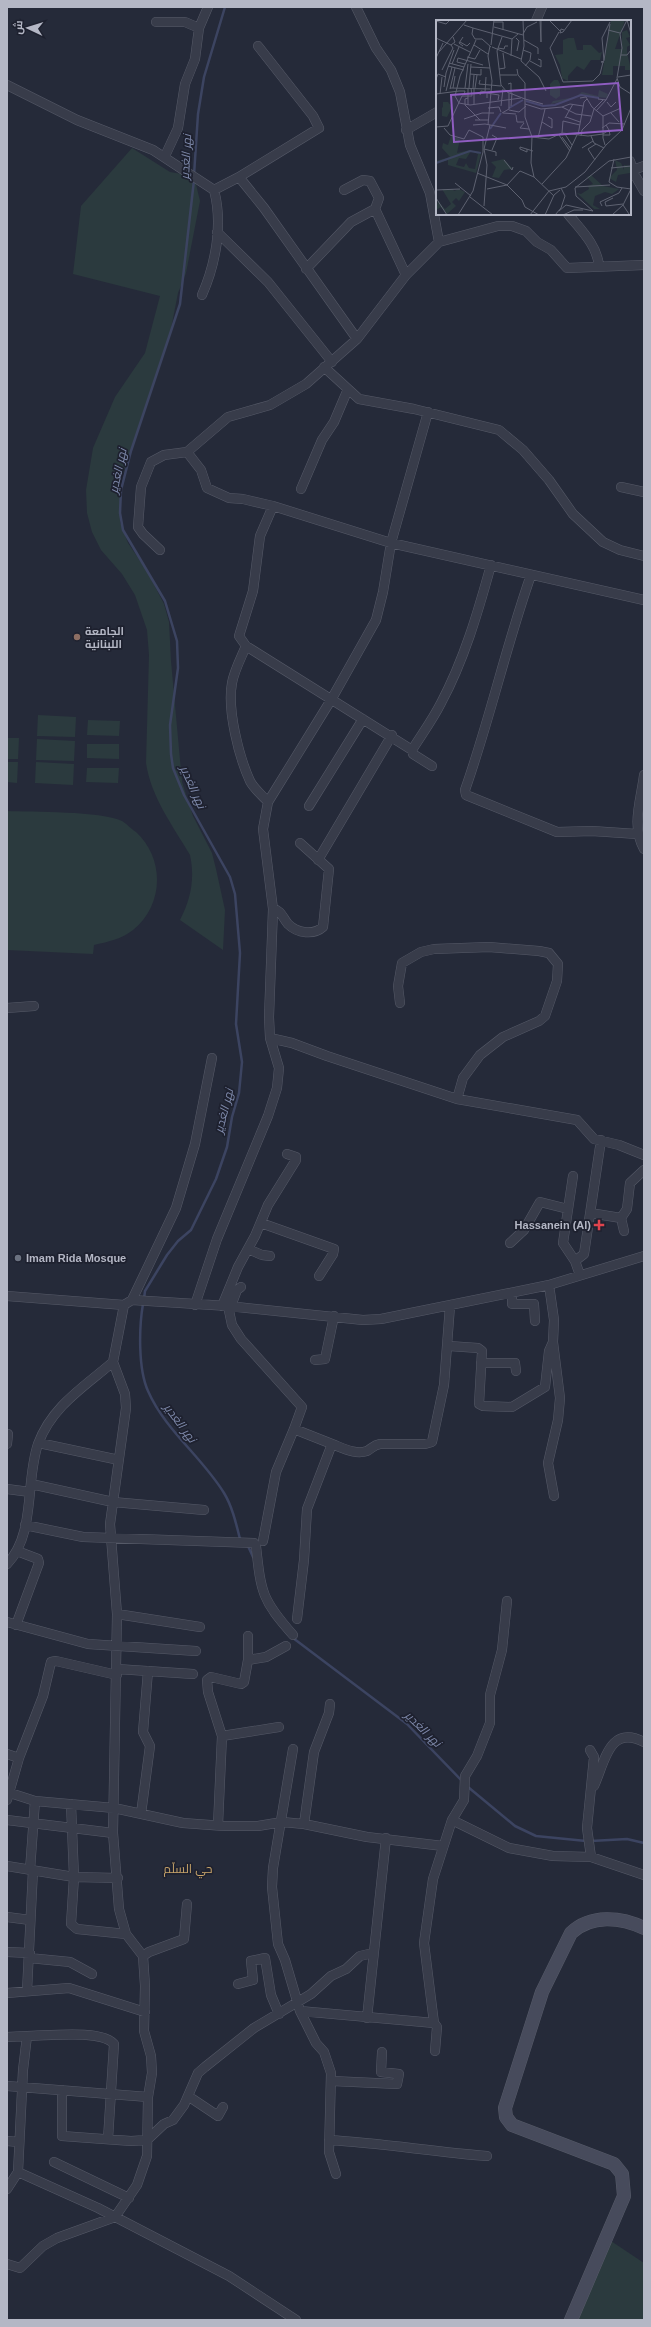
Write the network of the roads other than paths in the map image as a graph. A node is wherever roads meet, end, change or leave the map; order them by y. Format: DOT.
graph roads {
  1 [pos="208,7"];
  2 [pos="356,7"];
  3 [pos="542,7"];
  4 [pos="536,20"];
  5 [pos="156,22"];
  6 [pos="199,28"];
  7 [pos="258,46"];
  8 [pos="7,85"];
  9 [pos="436,113"];
  10 [pos="406,130"];
  11 [pos="165,156"];
  12 [pos="644,166"];
  13 [pos="631,169"];
  14 [pos="239,177"];
  15 [pos="214,190"];
  16 [pos="344,190"];
  17 [pos="644,191"];
  18 [pos="375,209"];
  19 [pos="569,215"];
  20 [pos="217,232"];
  21 [pos="438,242"];
  22 [pos="644,265"];
  23 [pos="599,266"];
  24 [pos="306,269"];
  25 [pos="406,275"];
  26 [pos="202,295"];
  27 [pos="357,339"];
  28 [pos="328,364"];
  29 [pos="348,389"];
  30 [pos="428,412"];
  31 [pos="187,452"];
  32 [pos="621,488"];
  33 [pos="301,489"];
  34 [pos="644,492"];
  35 [pos="273,506"];
  36 [pos="391,543"];
  37 [pos="160,550"];
  38 [pos="644,556"];
  39 [pos="491,565"];
  40 [pos="531,575"];
  41 [pos="644,600"];
  42 [pos="246,646"];
  43 [pos="331,700"];
  44 [pos="363,719"];
  45 [pos="392,735"];
  46 [pos="412,750"];
  47 [pos="432,766"];
  48 [pos="644,775"];
  49 [pos="643,794"];
  50 [pos="268,802"];
  51 [pos="309,806"];
  52 [pos="637,834"];
  53 [pos="300,843"];
  54 [pos="644,849"];
  55 [pos="318,860"];
  56 [pos="273,909"];
  57 [pos="400,1003"];
  58 [pos="34,1006"];
  59 [pos="7,1008"];
  60 [pos="270,1038"];
  61 [pos="212,1058"];
  62 [pos="457,1099"];
  63 [pos="601,1140"];
  64 [pos="287,1154"];
  65 [pos="644,1155"];
  66 [pos="644,1170"];
  67 [pos="573,1176"];
  68 [pos="568,1209"];
  69 [pos="590,1214"];
  70 [pos="621,1218"];
  71 [pos="261,1223"];
  72 [pos="624,1231"];
  73 [pos="510,1243"];
  74 [pos="248,1249"];
  75 [pos="270,1256"];
  76 [pos="644,1256"];
  77 [pos="575,1261"];
  78 [pos="580,1275"];
  79 [pos="319,1276"];
  80 [pos="549,1285"];
  81 [pos="241,1287"];
  82 [pos="512,1293"];
  83 [pos="7,1296"];
  84 [pos="130,1302"];
  85 [pos="195,1305"];
  86 [pos="227,1306"];
  87 [pos="450,1306"];
  88 [pos="334,1316"];
  89 [pos="535,1321"];
  90 [pos="553,1342"];
  91 [pos="448,1346"];
  92 [pos="315,1360"];
  93 [pos="113,1362"];
  94 [pos="481,1363"];
  95 [pos="516,1371"];
  96 [pos="294,1429"];
  97 [pos="39,1443"];
  98 [pos="332,1444"];
  99 [pos="119,1460"];
  100 [pos="31,1488"];
  101 [pos="7,1489"];
  102 [pos="554,1496"];
  103 [pos="113,1502"];
  104 [pos="204,1510"];
  105 [pos="25,1525"];
  106 [pos="111,1538"];
  107 [pos="263,1541"];
  108 [pos="17,1551"];
  109 [pos="7,1564"];
  110 [pos="507,1601"];
  111 [pos="118,1614"];
  112 [pos="296,1619"];
  113 [pos="11,1623"];
  114 [pos="200,1627"];
  115 [pos="293,1635"];
  116 [pos="248,1636"];
  117 [pos="286,1646"];
  118 [pos="117,1647"];
  119 [pos="196,1651"];
  120 [pos="248,1660"];
  121 [pos="148,1671"];
  122 [pos="117,1672"];
  123 [pos="193,1674"];
  124 [pos="330,1704"];
  125 [pos="279,1727"];
  126 [pos="222,1736"];
  127 [pos="644,1742"];
  128 [pos="293,1749"];
  129 [pos="590,1750"];
  130 [pos="7,1754"];
  131 [pos="19,1758"];
  132 [pos="591,1793"];
  133 [pos="7,1795"];
  134 [pos="35,1801"];
  135 [pos="71,1804"];
  136 [pos="114,1808"];
  137 [pos="141,1814"];
  138 [pos="7,1820"];
  139 [pos="452,1820"];
  140 [pos="282,1822"];
  141 [pos="33,1824"];
  142 [pos="304,1824"];
  143 [pos="218,1825"];
  144 [pos="72,1827"];
  145 [pos="113,1833"];
  146 [pos="386,1838"];
  147 [pos="443,1846"];
  148 [pos="590,1853"];
  149 [pos="7,1866"];
  150 [pos="31,1870"];
  151 [pos="644,1875"];
  152 [pos="74,1877"];
  153 [pos="118,1878"];
  154 [pos="187,1904"];
  155 [pos="7,1917"];
  156 [pos="30,1920"];
  157 [pos="644,1928"];
  158 [pos="126,1934"];
  159 [pos="7,1952"];
  160 [pos="373,1953"];
  161 [pos="29,1955"];
  162 [pos="143,1956"];
  163 [pos="92,1974"];
  164 [pos="238,1984"];
  165 [pos="27,1991"];
  166 [pos="7,1993"];
  167 [pos="299,2007"];
  168 [pos="145,2012"];
  169 [pos="279,2014"];
  170 [pos="367,2018"];
  171 [pos="434,2023"];
  172 [pos="27,2036"];
  173 [pos="7,2037"];
  174 [pos="436,2051"];
  175 [pos="382,2052"];
  176 [pos="332,2081"];
  177 [pos="7,2086"];
  178 [pos="22,2087"];
  179 [pos="62,2090"];
  180 [pos="110,2094"];
  181 [pos="188,2096"];
  182 [pos="148,2097"];
  183 [pos="223,2107"];
  184 [pos="108,2139"];
  185 [pos="148,2140"];
  186 [pos="329,2140"];
  187 [pos="7,2141"];
  188 [pos="20,2142"];
  189 [pos="487,2156"];
  190 [pos="54,2162"];
  191 [pos="18,2172"];
  192 [pos="336,2174"];
  193 [pos="7,2189"];
  194 [pos="129,2198"];
  195 [pos="115,2217"];
  196 [pos="7,2264"];
  197 [pos="296,2320"];
  198 [pos="571,2320"];
  1 -- 6 [label="street"];
  2 -- 10 [label="street"];
  3 -- 4 [label="street"];
  5 -- 6 [label="street"];
  6 -- 11 [label="street"];
  7 -- 14 [label="street"];
  8 -- 11 [label="street"];
  9 -- 10 [label="street"];
  10 -- 21 [label="street"];
  11 -- 15 [label="street"];
  12 -- 13 [label="street"];
  13 -- 17 [label="street"];
  14 -- 15 [label="street"];
  14 -- 24 [label="street"];
  15 -- 20 [label="street"];
  16 -- 18 [label="street"];
  18 -- 24 [label="street"];
  18 -- 25 [label="street"];
  19 -- 23 [label="street"];
  20 -- 26 [label="street"];
  20 -- 28 [label="street"];
  21 -- 23 [label="street"];
  21 -- 25 [label="street"];
  22 -- 23 [label="street"];
  24 -- 27 [label="street"];
  25 -- 27 [label="street"];
  27 -- 28 [label="street"];
  28 -- 29 [label="street"];
  28 -- 31 [label="street"];
  29 -- 30 [label="street"];
  29 -- 33 [label="street"];
  30 -- 36 [label="street"];
  30 -- 38 [label="street"];
  31 -- 35 [label="street"];
  31 -- 37 [label="street"];
  32 -- 34 [label="street"];
  35 -- 36 [label="street"];
  35 -- 42 [label="street"];
  36 -- 39 [label="street"];
  36 -- 43 [label="street"];
  39 -- 40 [label="street"];
  39 -- 46 [label="street"];
  40 -- 41 [label="street"];
  40 -- 52 [label="street"];
  42 -- 43 [label="street"];
  42 -- 50 [label="street"];
  43 -- 44 [label="street"];
  43 -- 50 [label="street"];
  44 -- 45 [label="street"];
  44 -- 51 [label="street"];
  45 -- 46 [label="street"];
  45 -- 55 [label="street"];
  46 -- 47 [label="street"];
  48 -- 49 [label="street"];
  49 -- 52 [label="street"];
  50 -- 56 [label="street"];
  52 -- 54 [label="street"];
  53 -- 55 [label="street"];
  55 -- 56 [label="street"];
  56 -- 60 [label="street"];
  57 -- 62 [label="street"];
  58 -- 59 [label="street"];
  60 -- 62 [label="street"];
  60 -- 85 [label="street"];
  61 -- 84 [label="street"];
  62 -- 63 [label="street"];
  63 -- 65 [label="street"];
  63 -- 69 [label="street"];
  64 -- 71 [label="street"];
  66 -- 70 [label="street"];
  67 -- 68 [label="street"];
  68 -- 73 [label="street"];
  68 -- 77 [label="street"];
  69 -- 70 [label="street"];
  69 -- 77 [label="street"];
  70 -- 72 [label="street"];
  71 -- 74 [label="street"];
  71 -- 79 [label="street"];
  74 -- 75 [label="street"];
  74 -- 86 [label="street"];
  76 -- 78 [label="street"];
  77 -- 78 [label="street"];
  78 -- 80 [label="street"];
  80 -- 82 [label="street"];
  80 -- 90 [label="street"];
  81 -- 86 [label="street"];
  82 -- 87 [label="street"];
  82 -- 89 [label="street"];
  83 -- 84 [label="street"];
  84 -- 85 [label="street"];
  84 -- 93 [label="street"];
  85 -- 86 [label="street"];
  86 -- 88 [label="street"];
  86 -- 96 [label="street"];
  87 -- 88 [label="street"];
  87 -- 91 [label="street"];
  88 -- 92 [label="street"];
  90 -- 94 [label="street"];
  90 -- 102 [label="street"];
  91 -- 94 [label="street"];
  91 -- 98 [label="street"];
  93 -- 97 [label="street"];
  93 -- 99 [label="street"];
  94 -- 95 [label="street"];
  96 -- 98 [label="street"];
  96 -- 107 [label="street"];
  97 -- 99 [label="street"];
  97 -- 100 [label="street"];
  98 -- 112 [label="street"];
  99 -- 103 [label="street"];
  100 -- 101 [label="street"];
  100 -- 103 [label="street"];
  100 -- 105 [label="street"];
  103 -- 104 [label="street"];
  103 -- 106 [label="street"];
  105 -- 106 [label="street"];
  105 -- 108 [label="street"];
  106 -- 111 [label="street"];
  106 -- 115 [label="street"];
  108 -- 109 [label="street"];
  108 -- 113 [label="street"];
  110 -- 139 [label="street"];
  111 -- 114 [label="street"];
  111 -- 118 [label="street"];
  113 -- 118 [label="street"];
  116 -- 120 [label="street"];
  117 -- 120 [label="street"];
  118 -- 119 [label="street"];
  118 -- 122 [label="street"];
  120 -- 126 [label="street"];
  121 -- 122 [label="street"];
  121 -- 123 [label="street"];
  121 -- 137 [label="street"];
  122 -- 131 [label="street"];
  122 -- 136 [label="street"];
  124 -- 142 [label="street"];
  125 -- 126 [label="street"];
  126 -- 143 [label="street"];
  127 -- 132 [label="street"];
  128 -- 140 [label="street"];
  129 -- 132 [label="street"];
  130 -- 131 [label="street"];
  131 -- 133 [label="street"];
  132 -- 148 [label="street"];
  133 -- 134 [label="street"];
  134 -- 135 [label="street"];
  134 -- 141 [label="street"];
  135 -- 136 [label="street"];
  135 -- 144 [label="street"];
  136 -- 137 [label="street"];
  136 -- 145 [label="street"];
  137 -- 143 [label="street"];
  138 -- 141 [label="street"];
  139 -- 147 [label="street"];
  139 -- 148 [label="street"];
  140 -- 142 [label="street"];
  140 -- 143 [label="street"];
  140 -- 167 [label="street"];
  141 -- 144 [label="street"];
  141 -- 150 [label="street"];
  142 -- 146 [label="street"];
  144 -- 145 [label="street"];
  144 -- 152 [label="street"];
  145 -- 153 [label="street"];
  146 -- 147 [label="street"];
  146 -- 160 [label="street"];
  147 -- 171 [label="street"];
  148 -- 151 [label="street"];
  149 -- 150 [label="street"];
  150 -- 152 [label="street"];
  150 -- 156 [label="street"];
  152 -- 153 [label="street"];
  152 -- 158 [label="street"];
  153 -- 158 [label="street"];
  154 -- 162 [label="street"];
  155 -- 156 [label="street"];
  156 -- 161 [label="street"];
  157 -- 198 [label="street"];
  158 -- 162 [label="street"];
  159 -- 161 [label="street"];
  160 -- 167 [label="street"];
  160 -- 170 [label="street"];
  161 -- 163 [label="street"];
  161 -- 165 [label="street"];
  162 -- 168 [label="street"];
  164 -- 169 [label="street"];
  165 -- 166 [label="street"];
  165 -- 168 [label="street"];
  167 -- 169 [label="street"];
  167 -- 170 [label="street"];
  167 -- 176 [label="street"];
  168 -- 182 [label="street"];
  169 -- 181 [label="street"];
  170 -- 171 [label="street"];
  171 -- 174 [label="street"];
  172 -- 173 [label="street"];
  172 -- 178 [label="street"];
  172 -- 180 [label="street"];
  175 -- 176 [label="street"];
  176 -- 186 [label="street"];
  177 -- 178 [label="street"];
  178 -- 179 [label="street"];
  178 -- 188 [label="street"];
  179 -- 180 [label="street"];
  179 -- 184 [label="street"];
  180 -- 182 [label="street"];
  180 -- 184 [label="street"];
  181 -- 183 [label="street"];
  181 -- 185 [label="street"];
  182 -- 185 [label="street"];
  184 -- 185 [label="street"];
  185 -- 194 [label="street"];
  186 -- 189 [label="street"];
  186 -- 192 [label="street"];
  187 -- 188 [label="street"];
  188 -- 191 [label="street"];
  190 -- 194 [label="street"];
  191 -- 193 [label="street"];
  191 -- 195 [label="street"];
  194 -- 195 [label="street"];
  195 -- 196 [label="street"];
  195 -- 197 [label="street"];
}
